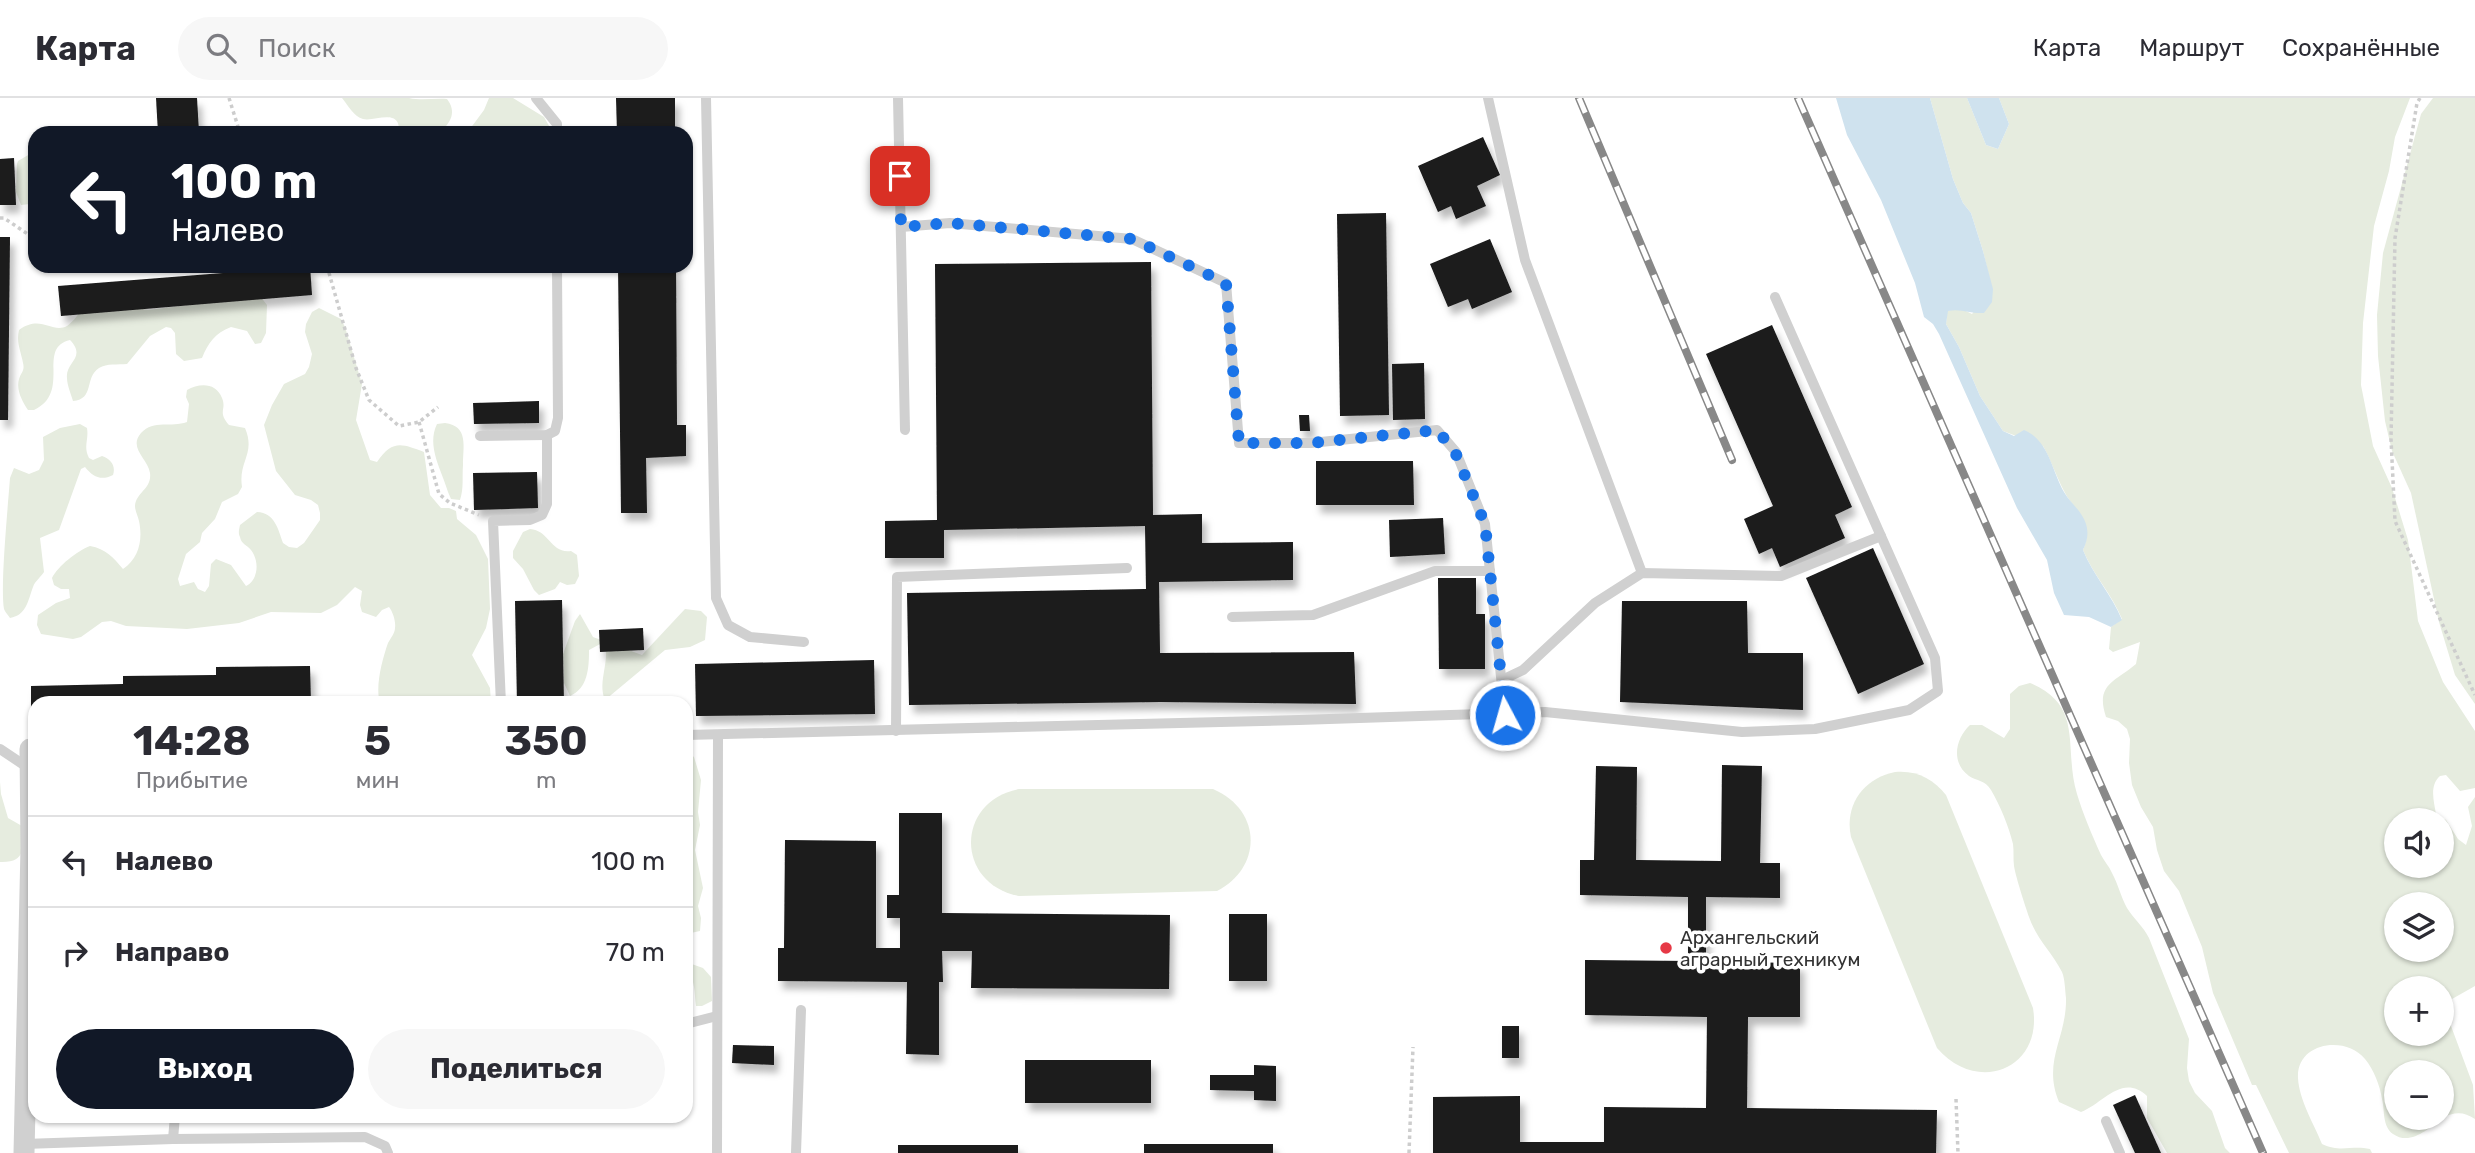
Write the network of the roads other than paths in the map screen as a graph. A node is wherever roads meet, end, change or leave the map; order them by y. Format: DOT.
graph roads {
  1 [pos="536,98"];
  2 [pos="706,98"];
  3 [pos="898,98"];
  4 [pos="1488,98"];
  5 [pos="557,126"];
  6 [pos="901,227"];
  7 [pos="558,273"];
  8 [pos="1775,297"];
  9 [pos="905,430"];
  10 [pos="547,435"];
  11 [pos="480,436"];
  12 [pos="1881,536"];
  13 [pos="1127,568"];
  14 [pos="1490,571"];
  15 [pos="1642,573"];
  16 [pos="1232,617"];
  17 [pos="804,642"];
  18 [pos="1502,680"];
  19 [pos="501,696"];
  20 [pos="1505,715"];
  21 [pos="896,731"];
  22 [pos="693,735"];
  23 [pos="718,736"];
  24 [pos="0,749"];
  25 [pos="28,755"];
  26 [pos="801,1010"];
  27 [pos="28,1015"];
  28 [pos="718,1016"];
  29 [pos="693,1022"];
  30 [pos="2106,1121"];
  31 [pos="174,1123"];
  32 [pos="173,1139"];
  33 [pos="24,1149"];
  34 [pos="388,1153"];
  35 [pos="717,1153"];
  36 [pos="796,1153"];
  37 [pos="2120,1153"];
  1 -- 5 [label="lane"];
  2 -- 17 [label="lane"];
  3 -- 6 [label="lane"];
  4 -- 15 [label="lane"];
  6 -- 9 [label="lane"];
  6 -- 14 [label="lane"];
  7 -- 10 [label="lane"];
  8 -- 12 [label="lane"];
  10 -- 11 [label="lane"];
  10 -- 19 [label="lane"];
  12 -- 15 [label="lane"];
  12 -- 20 [label="lane"];
  13 -- 21 [label="lane"];
  14 -- 16 [label="lane"];
  14 -- 18 [label="lane"];
  15 -- 18 [label="lane"];
  18 -- 20 [label="lane"];
  20 -- 21 [label="lane"];
  21 -- 23 [label="lane"];
  22 -- 23 [label="lane"];
  23 -- 28 [label="lane"];
  24 -- 25 [label="lane"];
  26 -- 36 [label="lane"];
  27 -- 33 [label="street"];
  28 -- 29 [label="lane"];
  28 -- 35 [label="lane"];
  30 -- 37 [label="lane"];
  31 -- 32 [label="lane"];
  32 -- 33 [label="lane"];
  32 -- 34 [label="lane"];
}
